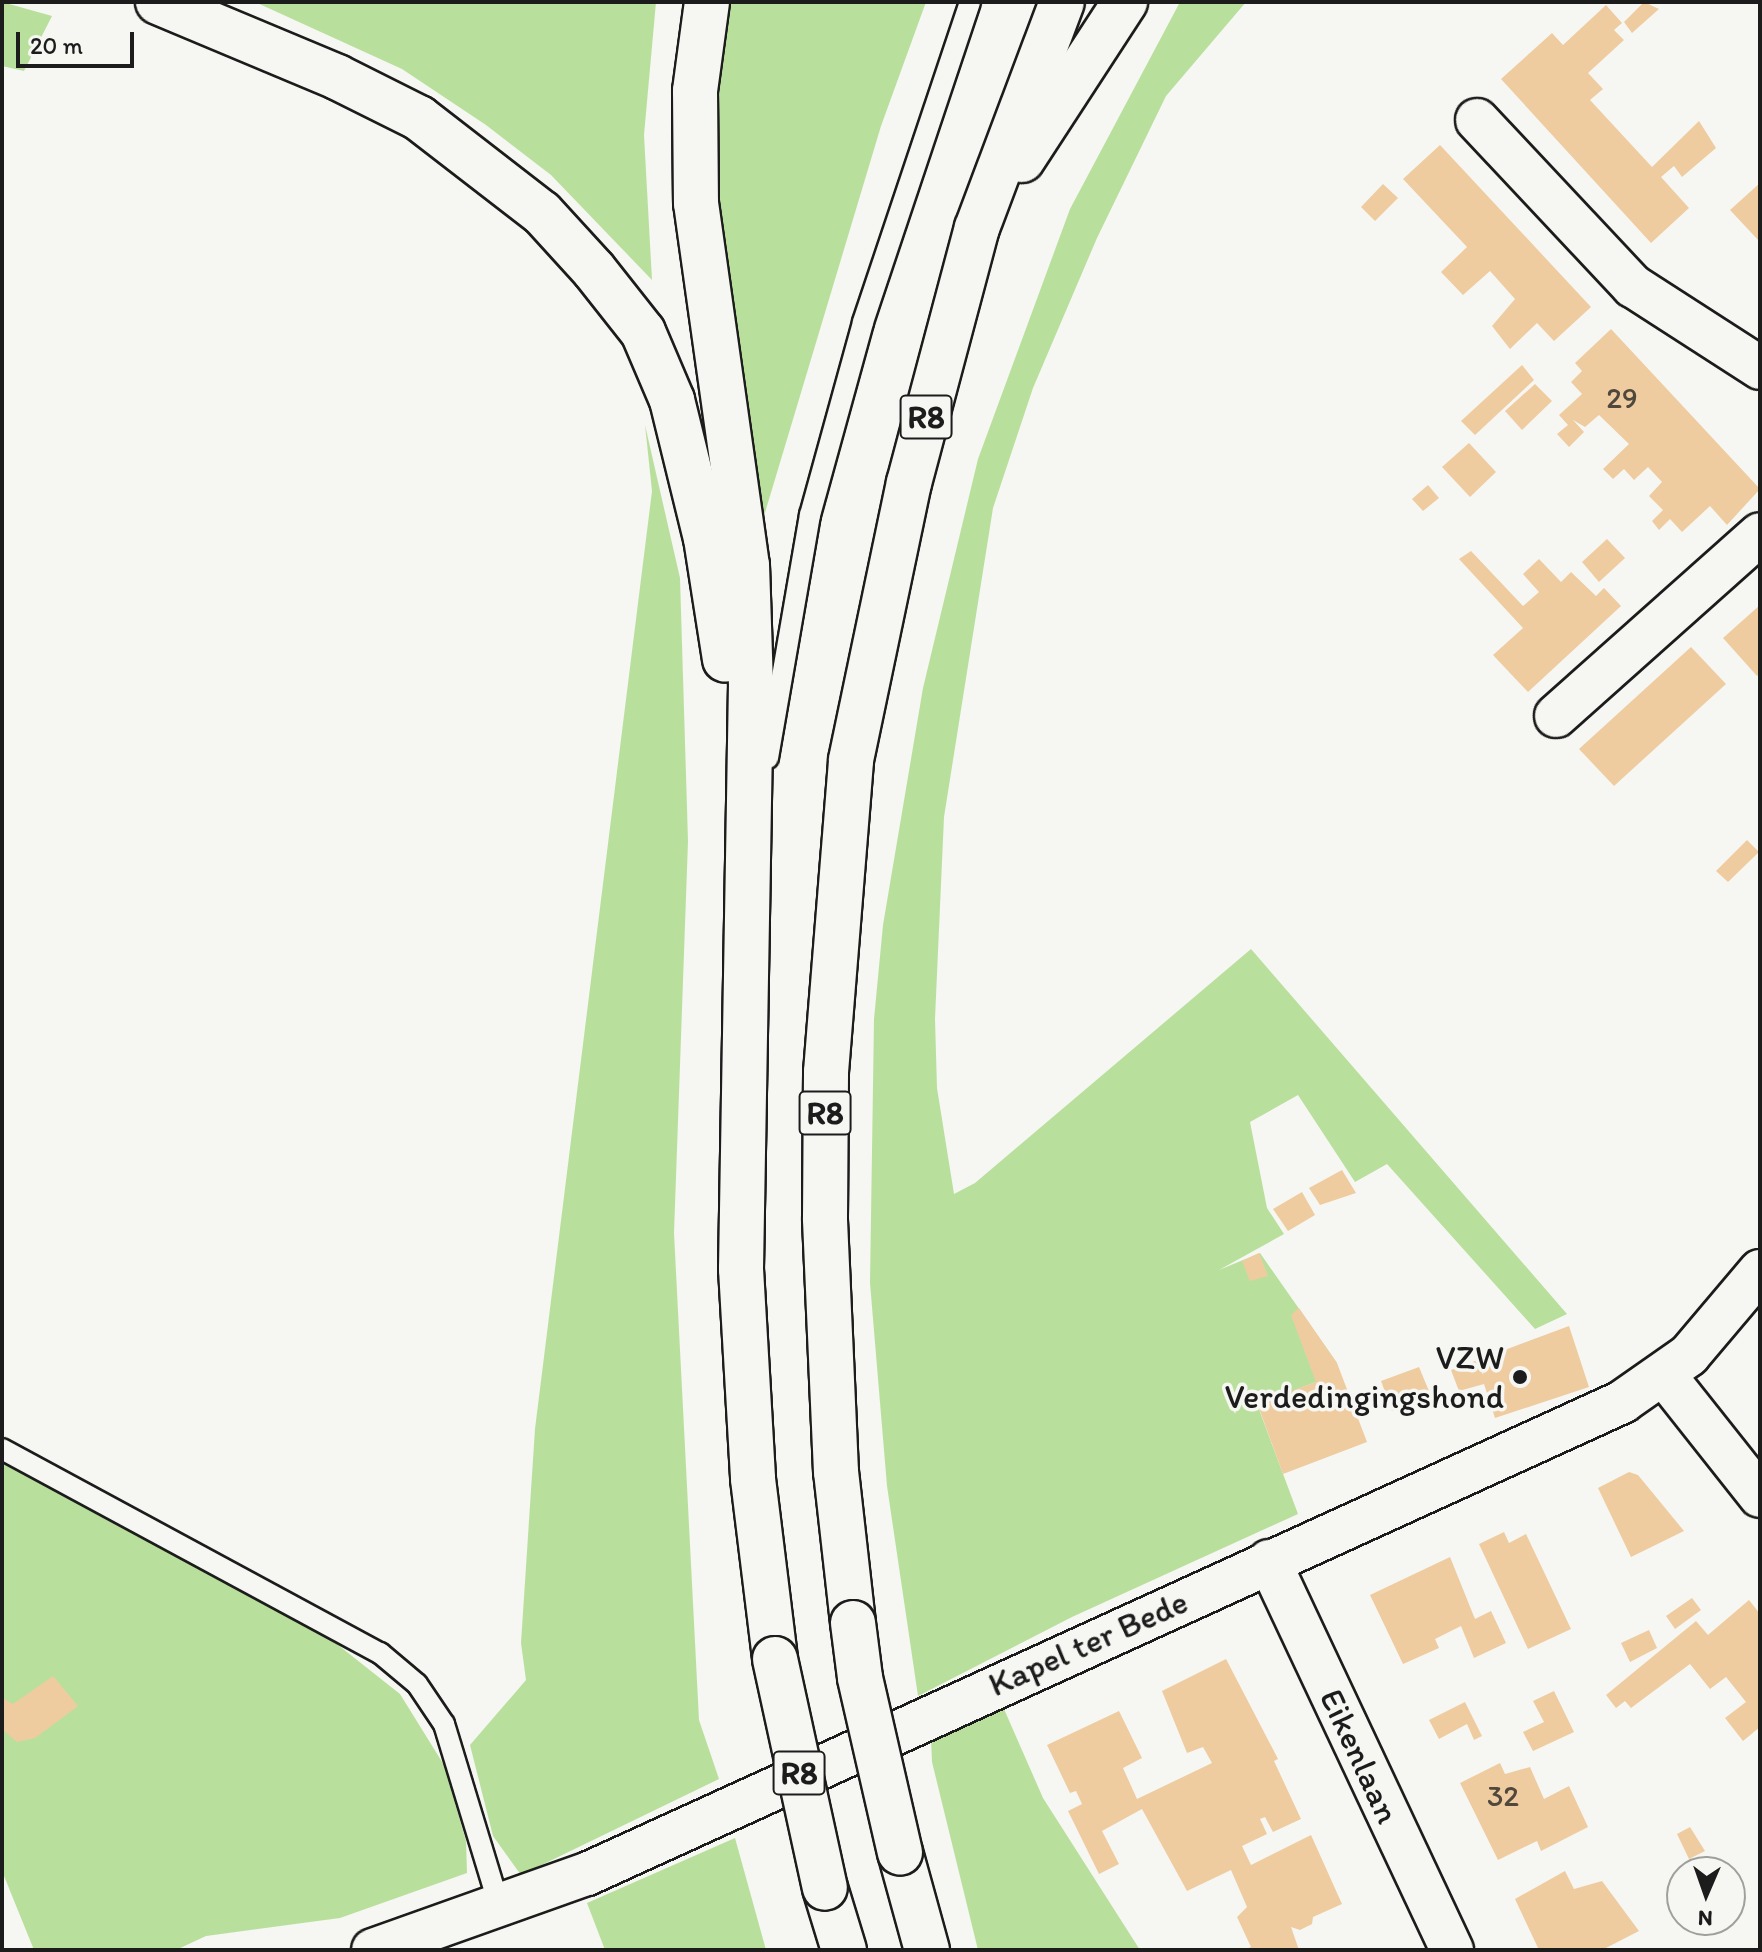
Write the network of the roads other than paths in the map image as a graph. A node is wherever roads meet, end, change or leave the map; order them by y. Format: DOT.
graph roads {
  1 [pos="158,2"];
  2 [pos="707,2"];
  3 [pos="970,2"];
  4 [pos="1062,2"];
  5 [pos="1125,2"];
  6 [pos="1477,120"];
  7 [pos="977,228"];
  8 [pos="1760,368"];
  9 [pos="1760,534"];
  10 [pos="1556,716"];
  11 [pos="748,872"];
  12 [pos="1760,1271"];
  13 [pos="1665,1376"];
  14 [pos="2,1449"];
  15 [pos="1760,1496"];
  16 [pos="1269,1561"];
  17 [pos="500,1908"];
  18 [pos="373,1950"];
  19 [pos="844,1950"];
  20 [pos="927,1950"];
  21 [pos="1452,1950"];
  1 -- 11 [label="highway"];
  2 -- 11 [label="highway"];
  3 -- 11 [label="lane"];
  4 -- 7 [label="highway, R8"];
  5 -- 7 [label="highway, R8"];
  6 -- 8 [label="street"];
  7 -- 20 [label="highway, R8, bridge"];
  9 -- 10 [label="street"];
  11 -- 19 [label="highway, R8, bridge"];
  12 -- 13 [label="street, Kapel ter Bede"];
  13 -- 15 [label="street"];
  13 -- 16 [label="street, Kapel ter Bede"];
  14 -- 17 [label="lane"];
  16 -- 17 [label="street, Kapel ter Bede"];
  16 -- 21 [label="street, Eikenlaan"];
  17 -- 18 [label="street, Kapel ter Bede"];
}
